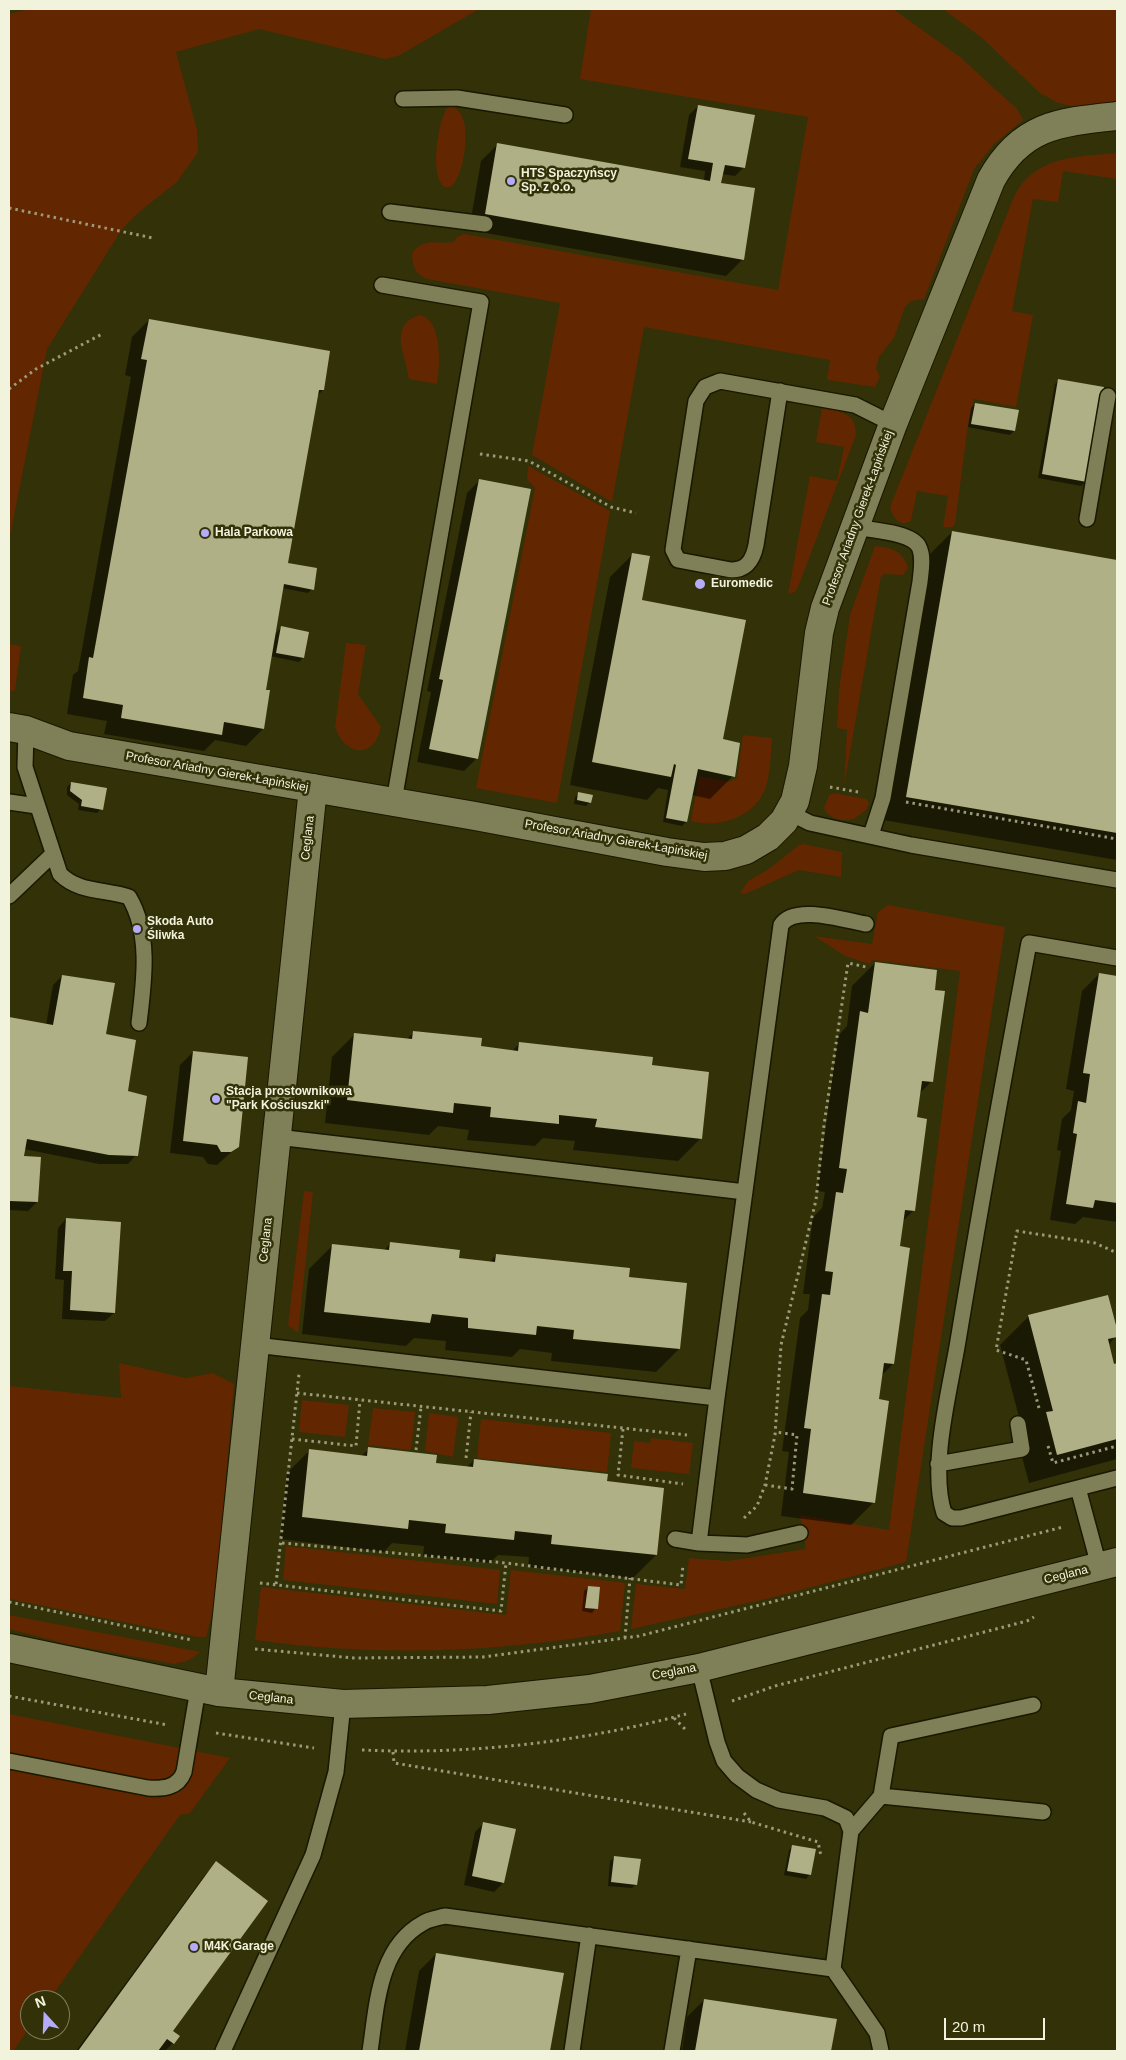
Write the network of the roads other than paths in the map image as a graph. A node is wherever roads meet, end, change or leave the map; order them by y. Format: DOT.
graph roads {
  1 [pos="403,99"];
  2 [pos="565,115"];
  3 [pos="1117,116"];
  4 [pos="390,212"];
  5 [pos="485,224"];
  6 [pos="382,285"];
  7 [pos="780,392"];
  8 [pos="1108,396"];
  9 [pos="893,424"];
  10 [pos="1087,519"];
  11 [pos="854,527"];
  12 [pos="18,729"];
  13 [pos="313,788"];
  14 [pos="9,802"];
  15 [pos="394,802"];
  16 [pos="37,806"];
  17 [pos="790,813"];
  18 [pos="871,835"];
  19 [pos="53,854"];
  20 [pos="1117,880"];
  21 [pos="9,896"];
  22 [pos="866,924"];
  23 [pos="1117,958"];
  24 [pos="139,1023"];
  25 [pos="277,1137"];
  26 [pos="744,1192"];
  27 [pos="255,1345"];
  28 [pos="717,1398"];
  29 [pos="1018,1424"];
  30 [pos="938,1464"];
  31 [pos="1117,1478"];
  32 [pos="1078,1488"];
  33 [pos="800,1533"];
  34 [pos="1108,1564"];
  35 [pos="9,1648"];
  36 [pos="699,1668"];
  37 [pos="209,1690"];
  38 [pos="343,1704"];
  39 [pos="1033,1705"];
  40 [pos="9,1761"];
  41 [pos="882,1796"];
  42 [pos="1043,1812"];
  43 [pos="851,1831"];
  44 [pos="589,1935"];
  45 [pos="689,1949"];
  46 [pos="833,1969"];
  47 [pos="223,2051"];
  48 [pos="370,2051"];
  49 [pos="572,2051"];
  50 [pos="672,2051"];
  51 [pos="881,2051"];
  1 -- 2 [label="lane"];
  3 -- 9 [label="street, Profesor Ariadny Gierek-Łapińskiej"];
  4 -- 5 [label="lane"];
  6 -- 15 [label="lane"];
  7 -- 7 [label="lane"];
  7 -- 9 [label="lane"];
  8 -- 10 [label="lane"];
  9 -- 11 [label="street, Profesor Ariadny Gierek-Łapińskiej"];
  11 -- 17 [label="street, Profesor Ariadny Gierek-Łapińskiej"];
  11 -- 18 [label="lane"];
  12 -- 13 [label="street, Profesor Ariadny Gierek-Łapińskiej"];
  12 -- 16 [label="lane"];
  13 -- 15 [label="street, Profesor Ariadny Gierek-Łapińskiej"];
  13 -- 25 [label="street, Ceglana"];
  14 -- 16 [label="lane"];
  15 -- 17 [label="street, Profesor Ariadny Gierek-Łapińskiej"];
  16 -- 19 [label="lane"];
  17 -- 18 [label="lane"];
  18 -- 20 [label="lane"];
  19 -- 21 [label="lane"];
  19 -- 24 [label="lane"];
  22 -- 26 [label="lane"];
  23 -- 30 [label="lane"];
  25 -- 26 [label="lane"];
  25 -- 27 [label="street, Ceglana"];
  26 -- 28 [label="lane"];
  27 -- 28 [label="lane"];
  27 -- 37 [label="street, Ceglana"];
  28 -- 33 [label="lane"];
  29 -- 30 [label="lane"];
  30 -- 32 [label="lane"];
  31 -- 32 [label="lane"];
  32 -- 34 [label="lane"];
  34 -- 36 [label="street, Ceglana"];
  35 -- 37 [label="street, Ceglana"];
  36 -- 38 [label="street, Ceglana"];
  36 -- 43 [label="lane"];
  37 -- 38 [label="street, Ceglana"];
  37 -- 40 [label="lane"];
  38 -- 47 [label="lane"];
  39 -- 41 [label="lane"];
  41 -- 42 [label="lane"];
  41 -- 43 [label="lane"];
  43 -- 46 [label="lane"];
  44 -- 45 [label="lane"];
  44 -- 48 [label="lane"];
  44 -- 49 [label="lane"];
  45 -- 46 [label="lane"];
  45 -- 50 [label="lane"];
  46 -- 51 [label="lane"];
}
